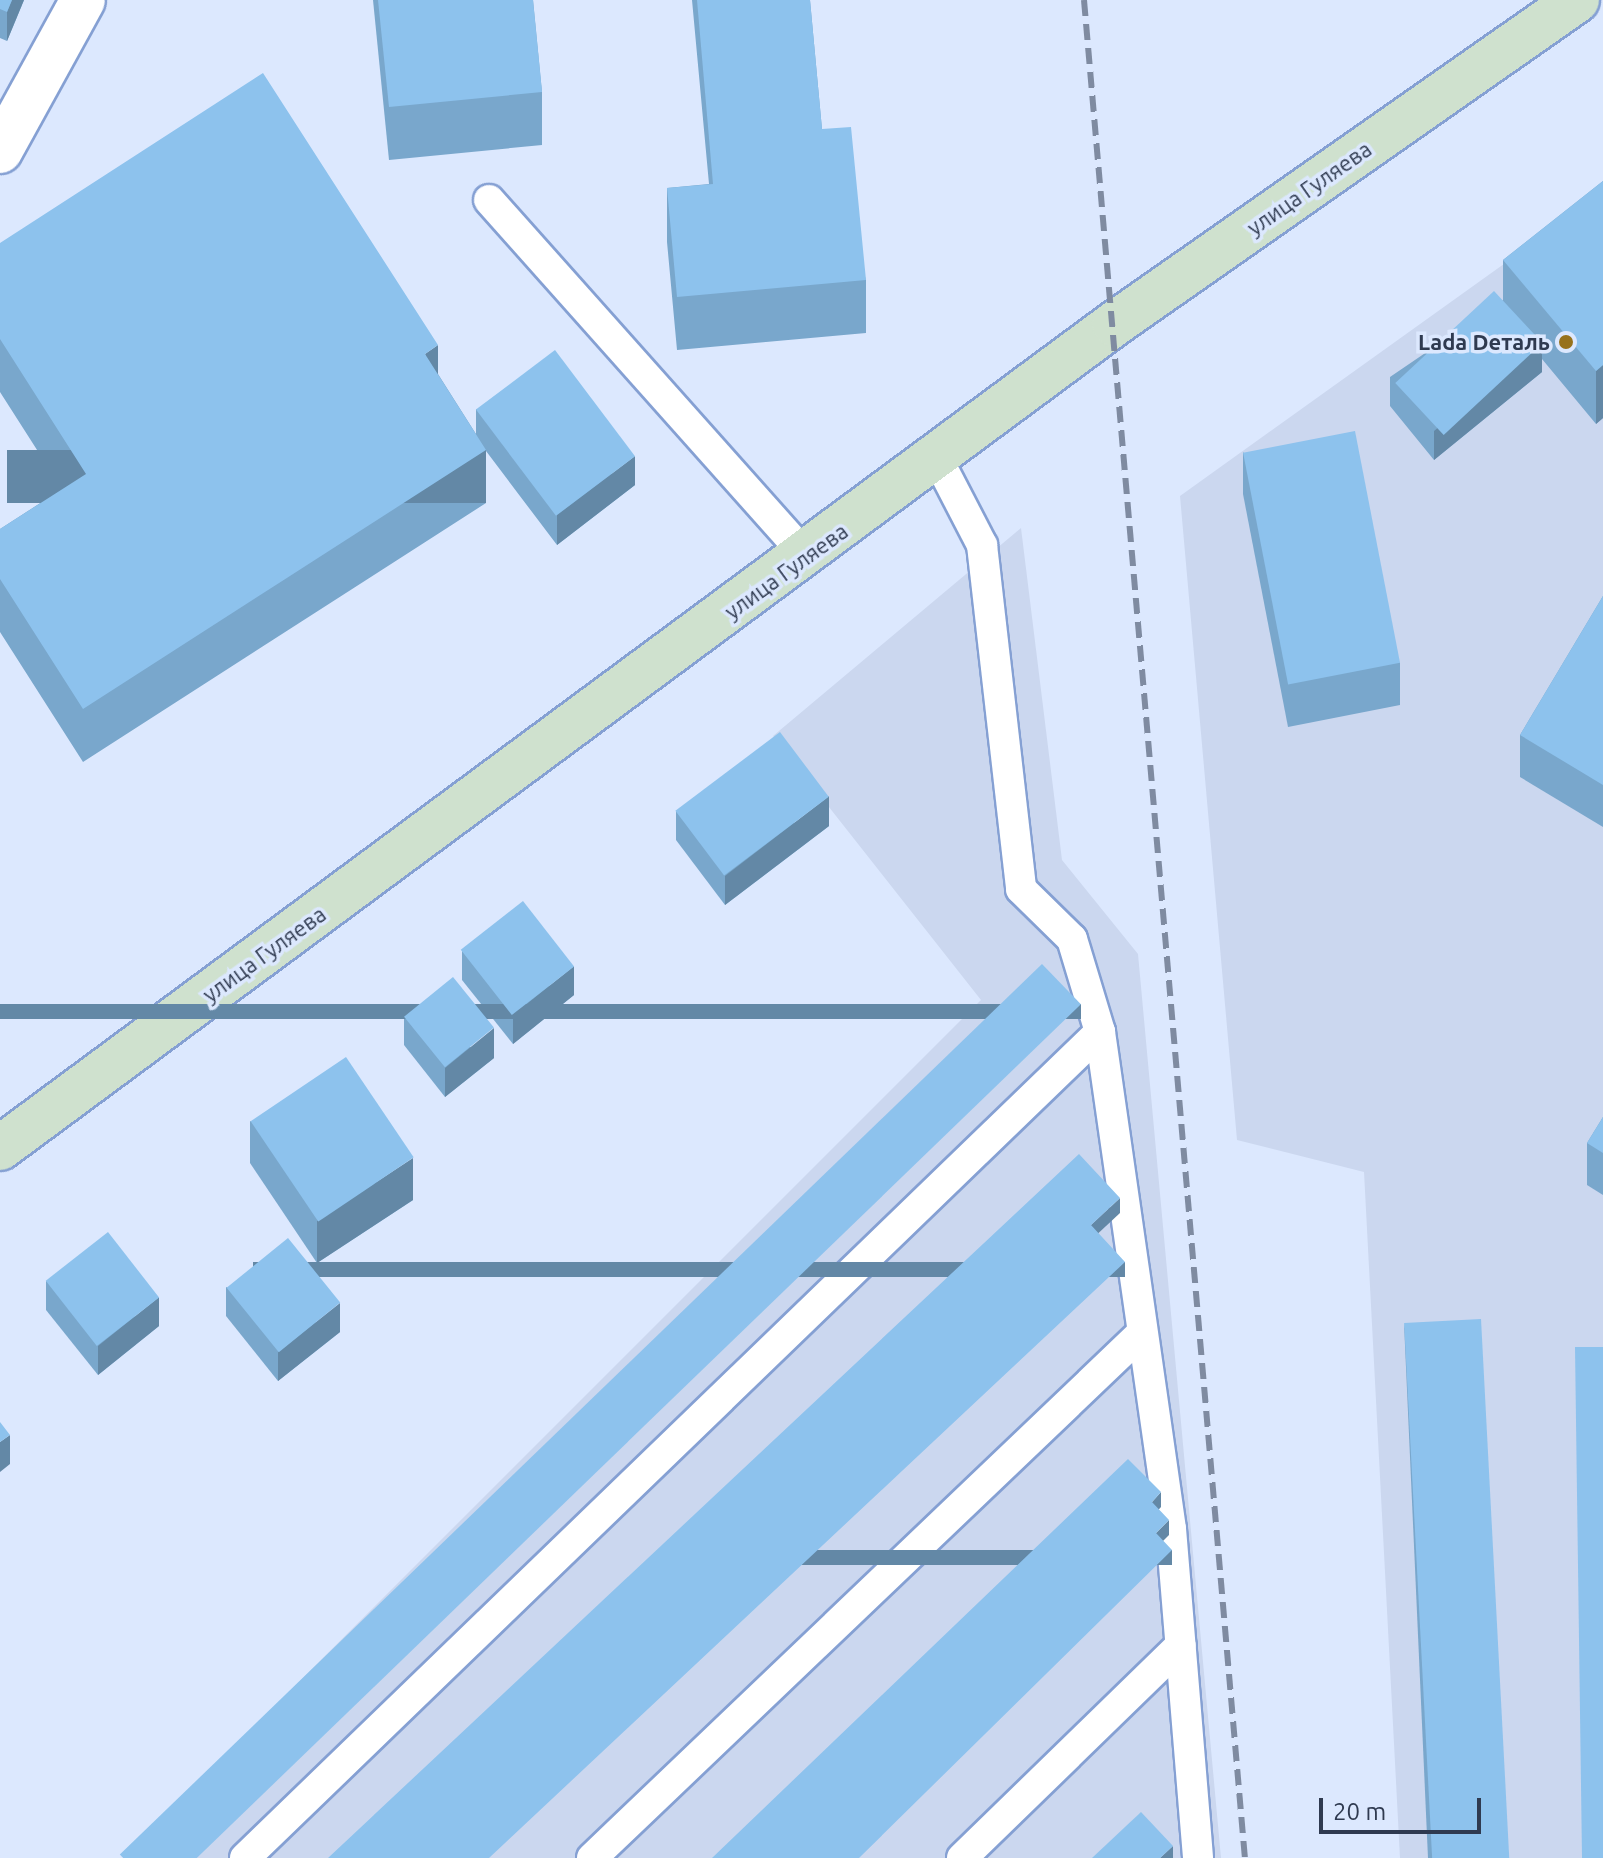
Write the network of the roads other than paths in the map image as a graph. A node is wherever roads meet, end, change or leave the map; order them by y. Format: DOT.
graph roads {
  1 [pos="83,0"];
  2 [pos="1577,0"];
  3 [pos="0,151"];
  4 [pos="489,200"];
  5 [pos="938,460"];
  6 [pos="806,556"];
  7 [pos="1100,1032"];
  8 [pos="0,1148"];
  9 [pos="1142,1333"];
  10 [pos="1181,1645"];
  11 [pos="245,1858"];
  12 [pos="592,1858"];
  13 [pos="962,1858"];
  14 [pos="1198,1858"];
  1 -- 3 [label="street"];
  2 -- 5 [label="main road, улица Гуляева"];
  4 -- 6 [label="lane"];
  5 -- 6 [label="main road, улица Гуляева"];
  5 -- 7 [label="lane"];
  6 -- 8 [label="main road, улица Гуляева"];
  7 -- 9 [label="lane"];
  7 -- 11 [label="lane"];
  9 -- 10 [label="lane"];
  9 -- 12 [label="lane"];
  10 -- 13 [label="lane"];
  10 -- 14 [label="lane"];
}
